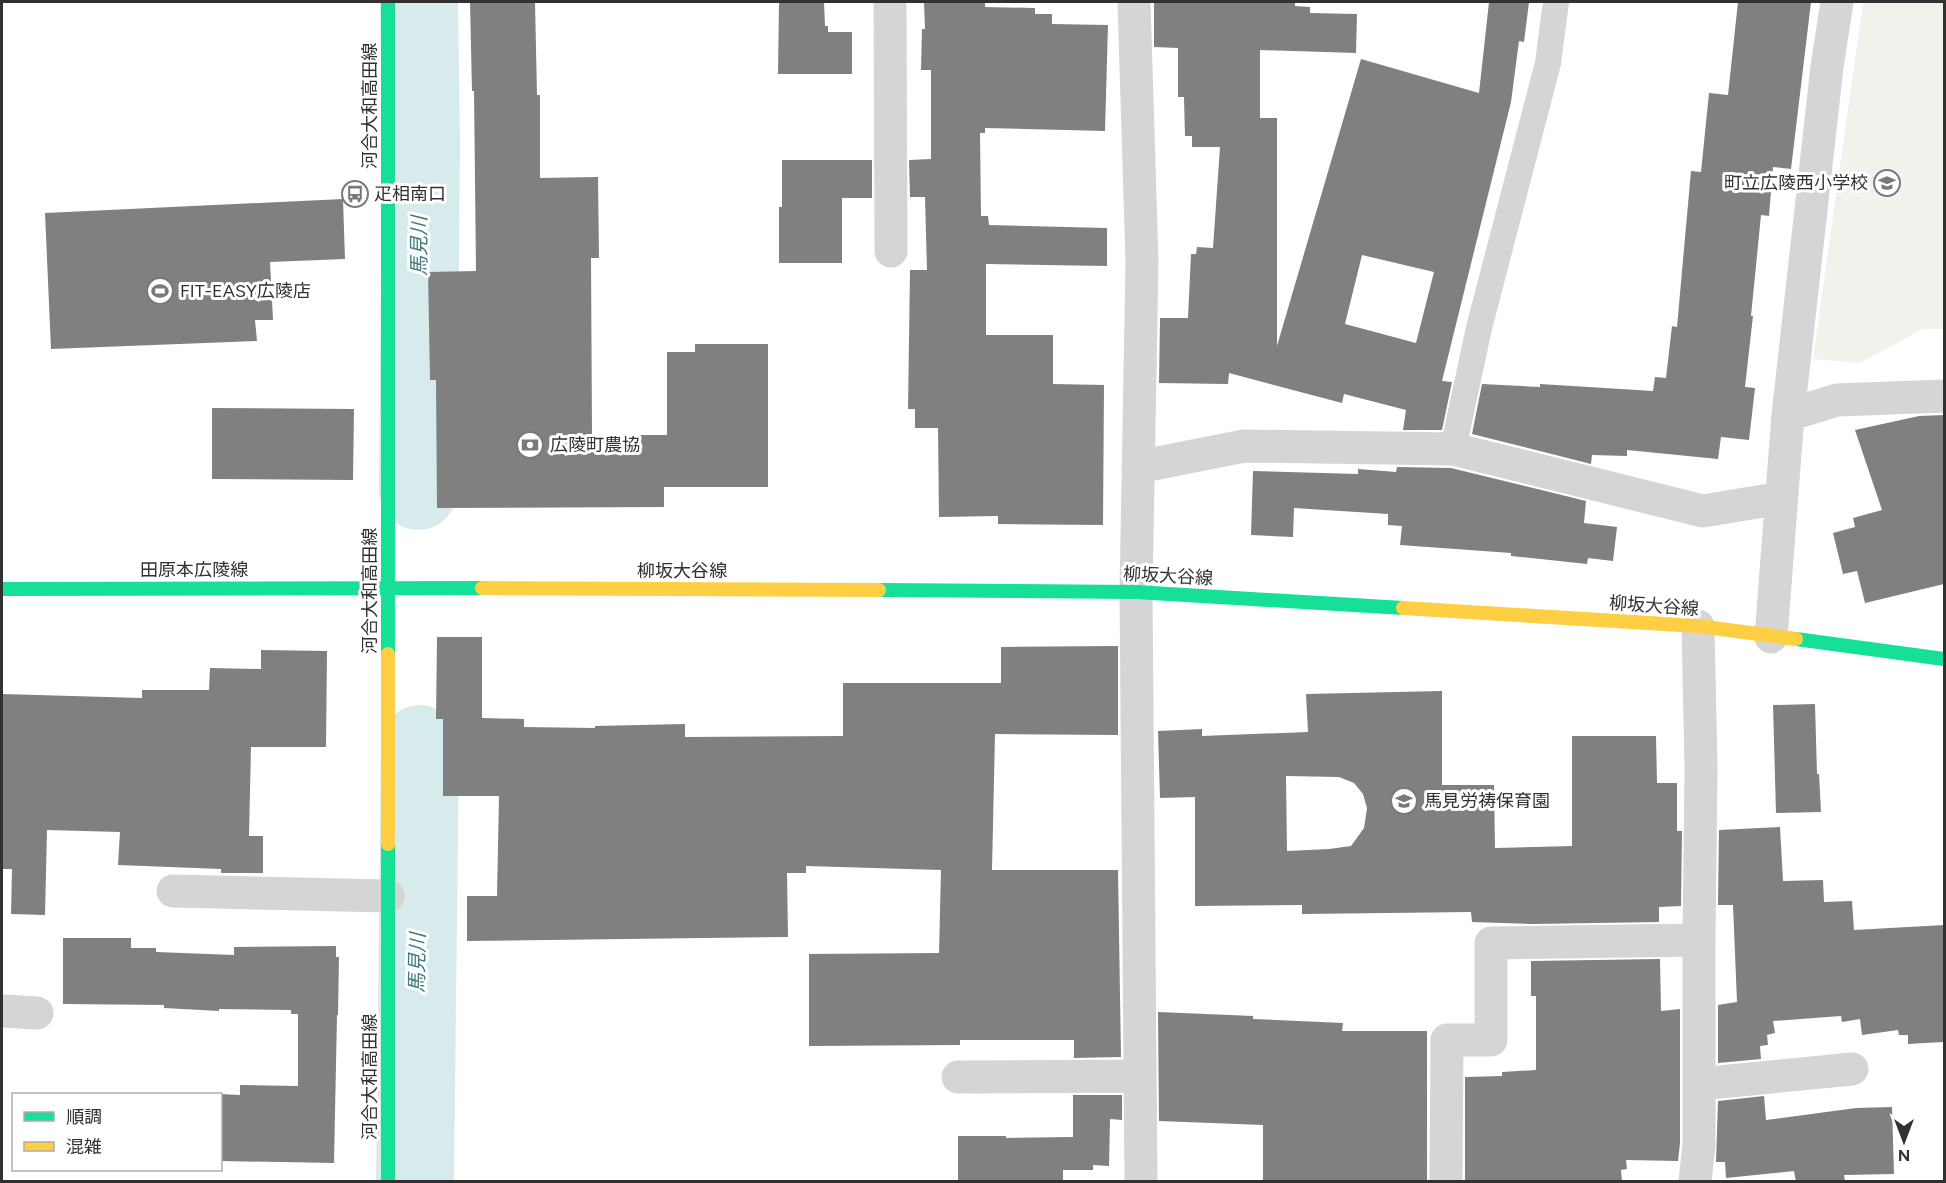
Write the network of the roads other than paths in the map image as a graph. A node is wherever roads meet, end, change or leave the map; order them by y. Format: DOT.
graph roads {
  1 [pos="388,2"];
  2 [pos="890,2"];
  3 [pos="1134,2"];
  4 [pos="1556,2"];
  5 [pos="1838,2"];
  6 [pos="891,251"];
  7 [pos="1944,396"];
  8 [pos="1788,415"];
  9 [pos="1453,449"];
  10 [pos="1138,466"];
  11 [pos="1781,498"];
  12 [pos="387,587"];
  13 [pos="2,589"];
  14 [pos="1136,592"];
  15 [pos="1698,626"];
  16 [pos="1771,637"];
  17 [pos="1944,659"];
  18 [pos="173,891"];
  19 [pos="388,896"];
  20 [pos="1698,940"];
  21 [pos="2,1011"];
  22 [pos="37,1013"];
  23 [pos="1852,1069"];
  24 [pos="1140,1076"];
  25 [pos="958,1077"];
  26 [pos="1699,1084"];
  27 [pos="388,1182"];
  28 [pos="1141,1182"];
  29 [pos="1446,1182"];
  30 [pos="1695,1182"];
  1 -- 12 [label="main road, 河合大和高田線"];
  2 -- 6 [label="street"];
  3 -- 10 [label="street"];
  4 -- 9 [label="lane"];
  5 -- 8 [label="street"];
  7 -- 8 [label="street"];
  8 -- 11 [label="street"];
  9 -- 10 [label="street"];
  9 -- 11 [label="street"];
  10 -- 14 [label="street"];
  11 -- 16 [label="street"];
  12 -- 13 [label="main road, 田原本広陵線"];
  12 -- 14 [label="main road, 柳坂大谷線"];
  12 -- 19 [label="main road, 河合大和高田線"];
  14 -- 15 [label="main road, 柳坂大谷線"];
  14 -- 24 [label="street"];
  15 -- 16 [label="main road, 柳坂大谷線"];
  15 -- 20 [label="street"];
  16 -- 17 [label="main road, 柳坂大谷線"];
  18 -- 19 [label="street"];
  19 -- 27 [label="main road, 河合大和高田線"];
  20 -- 26 [label="street"];
  20 -- 29 [label="street"];
  21 -- 22 [label="street"];
  23 -- 26 [label="street"];
  24 -- 25 [label="street"];
  24 -- 28 [label="street"];
  26 -- 30 [label="street"];
}
